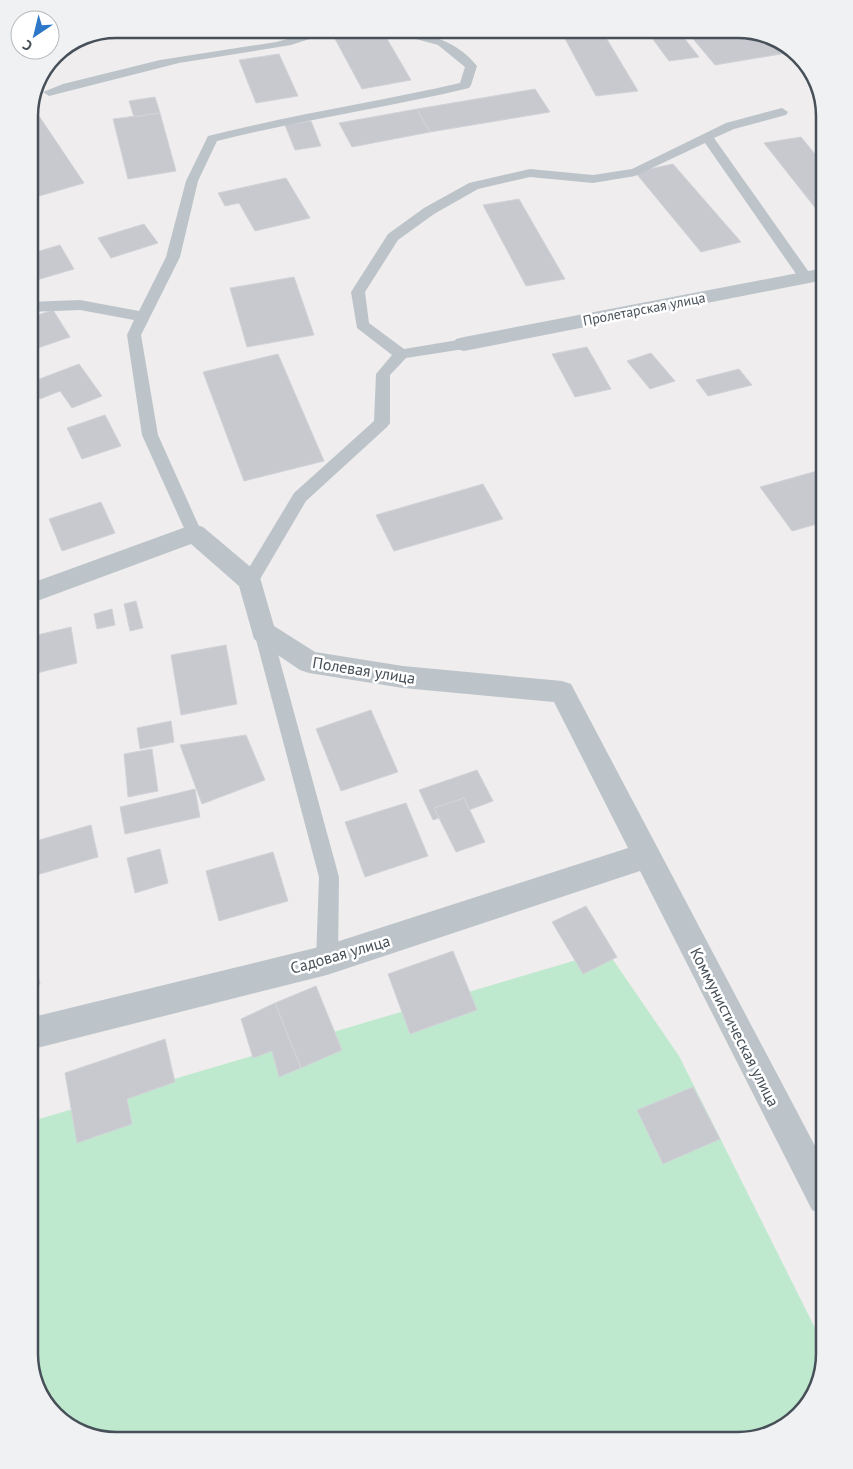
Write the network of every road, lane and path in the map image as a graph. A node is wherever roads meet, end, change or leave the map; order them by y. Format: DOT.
graph roads {
  1 [pos="308,38"];
  2 [pos="423,38"];
  3 [pos="49,92"];
  4 [pos="782,112"];
  5 [pos="707,138"];
  6 [pos="815,276"];
  7 [pos="38,307"];
  8 [pos="144,317"];
  9 [pos="464,344"];
  10 [pos="401,354"];
  11 [pos="194,533"];
  12 [pos="250,581"];
  13 [pos="38,591"];
  14 [pos="263,632"];
  15 [pos="646,856"];
  16 [pos="327,960"];
  17 [pos="38,1032"];
  18 [pos="816,1183"];
  1 -- 3 [label="lane"];
  2 -- 8 [label="lane"];
  4 -- 5 [label="lane"];
  5 -- 6 [label="lane"];
  5 -- 10 [label="lane"];
  6 -- 9 [label="street, Пролетарская улица"];
  7 -- 8 [label="lane"];
  8 -- 11 [label="lane"];
  9 -- 10 [label="lane"];
  10 -- 12 [label="lane"];
  11 -- 12 [label="street"];
  11 -- 13 [label="street"];
  12 -- 14 [label="street"];
  14 -- 15 [label="street, Полевая улица"];
  14 -- 16 [label="lane"];
  15 -- 16 [label="street, Садовая улица"];
  15 -- 18 [label="street, Коммунистическая улица"];
  16 -- 17 [label="street, Садовая улица"];
}
